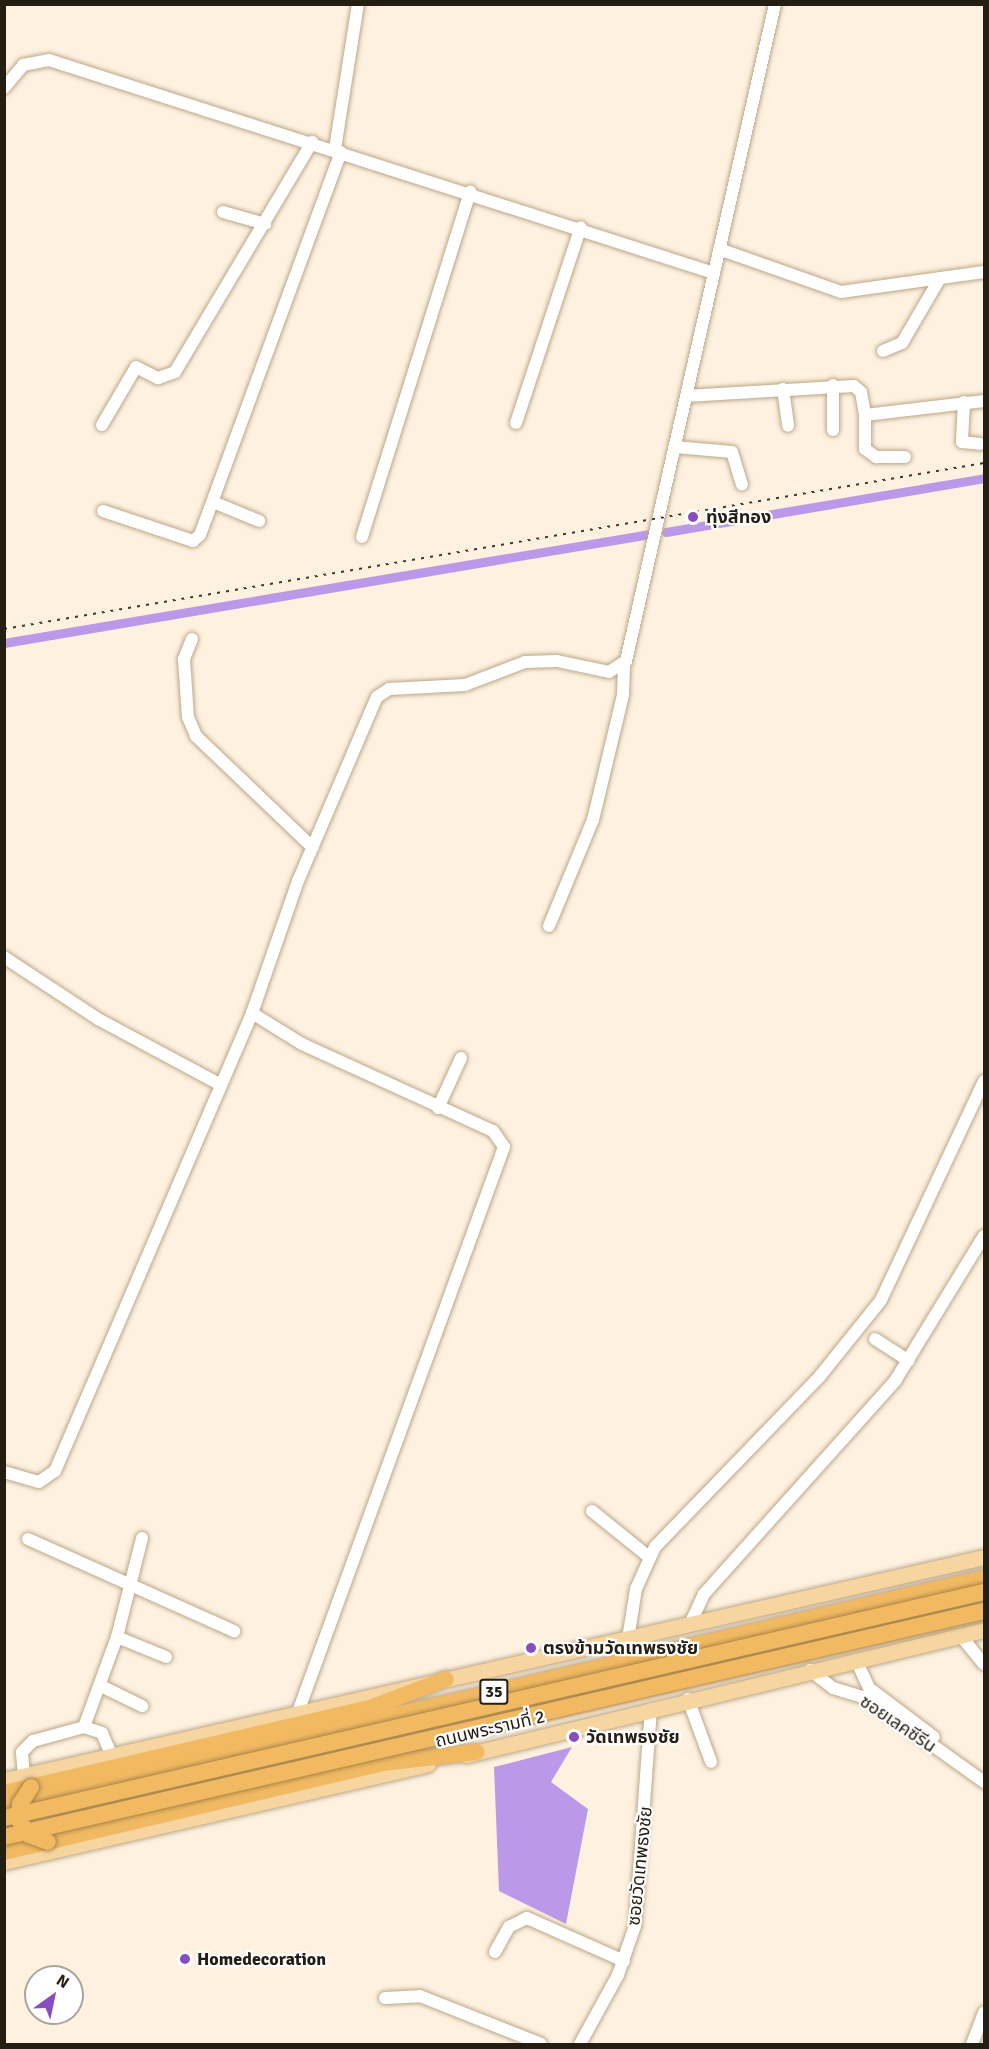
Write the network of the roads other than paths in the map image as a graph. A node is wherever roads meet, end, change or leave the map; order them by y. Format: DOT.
graph roads {
  1 [pos="358,4"];
  2 [pos="775,4"];
  3 [pos="4,88"];
  4 [pos="312,142"];
  5 [pos="338,150"];
  6 [pos="470,192"];
  7 [pos="223,212"];
  8 [pos="265,224"];
  9 [pos="581,227"];
  10 [pos="719,249"];
  11 [pos="984,272"];
  12 [pos="714,273"];
  13 [pos="939,280"];
  14 [pos="884,351"];
  15 [pos="833,386"];
  16 [pos="783,389"];
  17 [pos="686,396"];
  18 [pos="984,401"];
  19 [pos="961,403"];
  20 [pos="865,415"];
  21 [pos="516,423"];
  22 [pos="102,425"];
  23 [pos="788,426"];
  24 [pos="833,430"];
  25 [pos="980,444"];
  26 [pos="675,447"];
  27 [pos="956,449"];
  28 [pos="905,457"];
  29 [pos="742,485"];
  30 [pos="213,502"];
  31 [pos="103,511"];
  32 [pos="259,521"];
  33 [pos="362,537"];
  34 [pos="192,639"];
  35 [pos="624,665"];
  36 [pos="312,847"];
  37 [pos="549,926"];
  38 [pos="4,957"];
  39 [pos="252,1013"];
  40 [pos="461,1058"];
  41 [pos="984,1081"];
  42 [pos="221,1085"];
  43 [pos="438,1108"];
  44 [pos="984,1236"];
  45 [pos="981,1251"];
  46 [pos="875,1339"];
  47 [pos="909,1361"];
  48 [pos="4,1472"];
  49 [pos="592,1511"];
  50 [pos="142,1538"];
  51 [pos="28,1539"];
  52 [pos="649,1557"];
  53 [pos="984,1557"];
  54 [pos="984,1578"];
  55 [pos="128,1584"];
  56 [pos="984,1592"];
  57 [pos="984,1610"];
  58 [pos="690,1624"];
  59 [pos="984,1630"];
  60 [pos="234,1631"];
  61 [pos="117,1636"];
  62 [pos="961,1636"];
  63 [pos="628,1639"];
  64 [pos="166,1657"];
  65 [pos="856,1660"];
  66 [pos="984,1664"];
  67 [pos="810,1670"];
  68 [pos="446,1678"];
  69 [pos="101,1686"];
  70 [pos="688,1699"];
  71 [pos="450,1702"];
  72 [pos="142,1706"];
  73 [pos="370,1708"];
  74 [pos="651,1710"];
  75 [pos="298,1712"];
  76 [pos="84,1727"];
  77 [pos="456,1730"];
  78 [pos="476,1752"];
  79 [pos="112,1756"];
  80 [pos="711,1762"];
  81 [pos="383,1764"];
  82 [pos="962,1764"];
  83 [pos="984,1773"];
  84 [pos="4,1780"];
  85 [pos="28,1781"];
  86 [pos="984,1782"];
  87 [pos="4,1793"];
  88 [pos="4,1806"];
  89 [pos="4,1818"];
  90 [pos="4,1835"];
  91 [pos="48,1842"];
  92 [pos="4,1852"];
  93 [pos="4,1862"];
  94 [pos="495,1952"];
  95 [pos="624,1961"];
  96 [pos="386,1998"];
  97 [pos="984,2012"];
  98 [pos="541,2044"];
  99 [pos="580,2044"];
  100 [pos="972,2044"];
  1 -- 5 [label="street"];
  2 -- 10 [label="street"];
  3 -- 4 [label="street"];
  4 -- 5 [label="street"];
  4 -- 8 [label="street"];
  5 -- 6 [label="street"];
  5 -- 30 [label="street"];
  6 -- 9 [label="street"];
  6 -- 33 [label="street"];
  7 -- 8 [label="street"];
  8 -- 22 [label="street"];
  9 -- 12 [label="street"];
  9 -- 21 [label="street"];
  10 -- 12 [label="street"];
  10 -- 13 [label="street"];
  11 -- 13 [label="street"];
  12 -- 17 [label="street"];
  13 -- 14 [label="street"];
  15 -- 16 [label="street"];
  15 -- 20 [label="street"];
  15 -- 24 [label="street"];
  16 -- 17 [label="street"];
  16 -- 23 [label="street"];
  17 -- 26 [label="street"];
  18 -- 19 [label="street"];
  19 -- 20 [label="street"];
  19 -- 25 [label="street"];
  19 -- 27 [label="street"];
  20 -- 28 [label="street"];
  26 -- 29 [label="street"];
  26 -- 35 [label="street"];
  30 -- 31 [label="street"];
  30 -- 32 [label="street"];
  34 -- 36 [label="street"];
  35 -- 36 [label="street"];
  35 -- 37 [label="street"];
  36 -- 39 [label="street"];
  38 -- 42 [label="street"];
  39 -- 42 [label="street"];
  39 -- 43 [label="street"];
  40 -- 43 [label="street"];
  41 -- 52 [label="street"];
  42 -- 48 [label="street"];
  43 -- 75 [label="street"];
  44 -- 45 [label="street"];
  45 -- 47 [label="street"];
  46 -- 47 [label="street"];
  47 -- 58 [label="street"];
  49 -- 52 [label="street"];
  50 -- 55 [label="street"];
  51 -- 55 [label="street"];
  52 -- 63 [label="street"];
  53 -- 58 [label="main road, 35"];
  54 -- 71 [label="highway, ถนนพระรามที่ 2 / 35"];
  55 -- 60 [label="street"];
  55 -- 61 [label="street"];
  56 -- 89 [label="highway, bridge"];
  57 -- 77 [label="highway, ถนนพระรามที่ 2 / 35"];
  57 -- 90 [label="highway, bridge"];
  58 -- 63 [label="main road, 35"];
  59 -- 62 [label="main road, ถนนพระรามที่ 2"];
  61 -- 64 [label="street"];
  61 -- 69 [label="street"];
  62 -- 65 [label="main road, ถนนพระรามที่ 2"];
  62 -- 66 [label="street"];
  63 -- 68 [label="main road, 35"];
  65 -- 67 [label="main road, ถนนพระรามที่ 2"];
  65 -- 82 [label="street, ซอยเลคซีรีน"];
  67 -- 70 [label="main road, ถนนพระรามที่ 2"];
  67 -- 82 [label="street, ซอยเลคซีรีน"];
  68 -- 73 [label="highway"];
  68 -- 75 [label="main road, 35"];
  69 -- 72 [label="street"];
  69 -- 76 [label="street"];
  70 -- 74 [label="main road, ถนนพระรามที่ 2"];
  70 -- 80 [label="street"];
  71 -- 73 [label="highway"];
  71 -- 88 [label="highway, ถนนพระรามที่ 2 / 35"];
  73 -- 85 [label="highway"];
  74 -- 78 [label="main road, ถนนพระรามที่ 2"];
  74 -- 95 [label="street, ซอยวัดเทพธงชัย"];
  75 -- 79 [label="main road, 35"];
  76 -- 79 [label="street"];
  76 -- 85 [label="street"];
  77 -- 81 [label="highway"];
  77 -- 90 [label="highway, ถนนพระรามที่ 2 / 35"];
  78 -- 81 [label="highway"];
  78 -- 93 [label="main road, ถนนพระรามที่ 2"];
  79 -- 85 [label="main road, 35"];
  81 -- 91 [label="highway"];
  82 -- 83 [label="street, ซอยเลคซีรีน"];
  82 -- 86 [label="street, ซอยเลคซีรีน"];
  84 -- 85 [label="main road, 35"];
  85 -- 87 [label="highway"];
  85 -- 91 [label="highway, bridge"];
  91 -- 92 [label="highway"];
  94 -- 95 [label="street"];
  95 -- 99 [label="street, ซอยวัดเทพธงชัย"];
  96 -- 98 [label="street"];
  97 -- 100 [label="street"];
}
